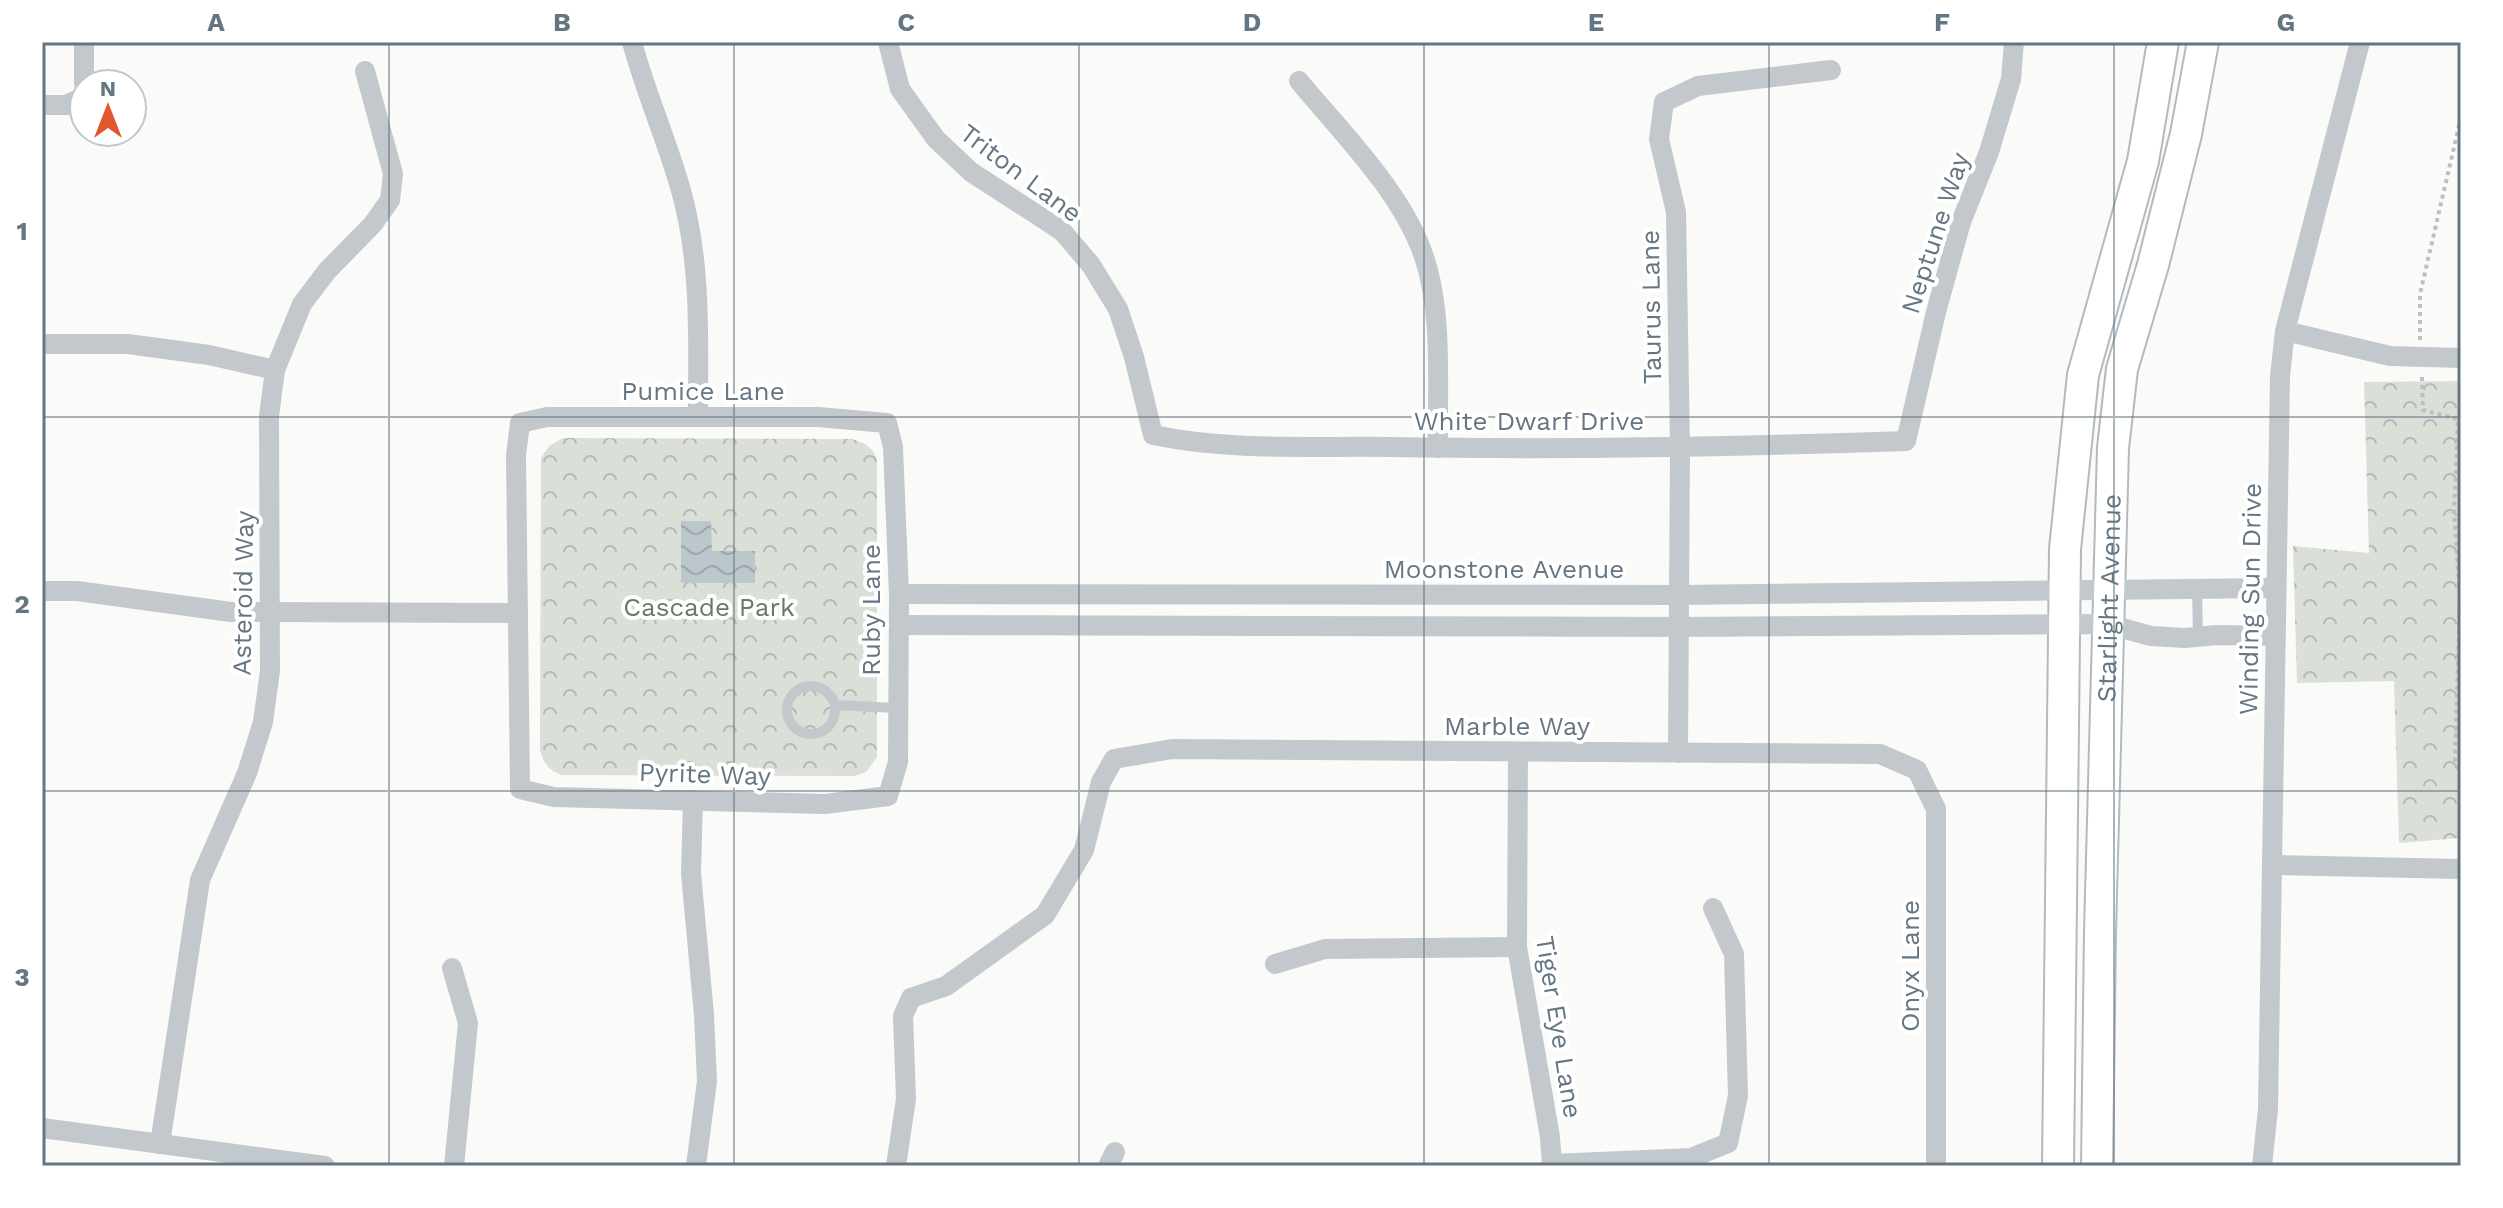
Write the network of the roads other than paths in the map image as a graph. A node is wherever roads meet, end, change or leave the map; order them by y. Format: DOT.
graph roads {
  1 [pos="84,42"];
  2 [pos="632,42"];
  3 [pos="888,42"];
  4 [pos="2014,42"];
  5 [pos="2163,42"];
  6 [pos="2203,42"];
  7 [pos="2360,42"];
  8 [pos="84,68"];
  9 [pos="1831,70"];
  10 [pos="365,71"];
  11 [pos="1299,81"];
  12 [pos="68,104"];
  13 [pos="42,105"];
  14 [pos="2285,331"];
  15 [pos="42,344"];
  16 [pos="2461,358"];
  17 [pos="275,370"];
  18 [pos="698,417"];
  19 [pos="887,423"];
  20 [pos="1153,435"];
  21 [pos="1906,441"];
  22 [pos="1680,447"];
  23 [pos="1438,448"];
  24 [pos="2275,588"];
  25 [pos="2197,590"];
  26 [pos="42,591"];
  27 [pos="2065,592"];
  28 [pos="2108,592"];
  29 [pos="899,594"];
  30 [pos="1679,595"];
  31 [pos="271,612"];
  32 [pos="518,613"];
  33 [pos="2065,624"];
  34 [pos="2107,624"];
  35 [pos="899,625"];
  36 [pos="1679,627"];
  37 [pos="2274,636"];
  38 [pos="2198,637"];
  39 [pos="835,705"];
  40 [pos="897,708"];
  41 [pos="1518,752"];
  42 [pos="1678,753"];
  43 [pos="1917,770"];
  44 [pos="888,796"];
  45 [pos="693,800"];
  46 [pos="2273,865"];
  47 [pos="2461,869"];
  48 [pos="1713,908"];
  49 [pos="1517,947"];
  50 [pos="1275,964"];
  51 [pos="452,968"];
  52 [pos="42,1128"];
  53 [pos="160,1144"];
  54 [pos="1552,1165"];
  55 [pos="325,1166"];
  56 [pos="454,1166"];
  57 [pos="696,1166"];
  58 [pos="896,1166"];
  59 [pos="1936,1166"];
  60 [pos="2058,1166"];
  61 [pos="2097,1166"];
  62 [pos="2262,1166"];
  1 -- 8 [label="street"];
  2 -- 18 [label="street"];
  3 -- 20 [label="street, Triton Lane"];
  4 -- 21 [label="street, Neptune Way"];
  5 -- 27 [label="street, Starlight Avenue"];
  6 -- 28 [label="street, Starlight Avenue"];
  7 -- 14 [label="street, Winding Sun Drive"];
  9 -- 22 [label="street, Taurus Lane"];
  10 -- 17 [label="street, Asteroid Way"];
  11 -- 23 [label="street"];
  12 -- 13 [label="street"];
  14 -- 16 [label="street"];
  14 -- 24 [label="street, Winding Sun Drive"];
  15 -- 17 [label="street"];
  17 -- 31 [label="street, Asteroid Way"];
  18 -- 19 [label="street, Pumice Lane"];
  18 -- 32 [label="street, Pumice Lane"];
  19 -- 29 [label="street, Ruby Lane"];
  20 -- 23 [label="street, White Dwarf Drive"];
  21 -- 22 [label="street, White Dwarf Drive"];
  22 -- 23 [label="street, White Dwarf Drive"];
  22 -- 30 [label="street, Taurus Lane"];
  24 -- 25 [label="street, Moonstone Avenue"];
  24 -- 37 [label="street, Winding Sun Drive"];
  25 -- 28 [label="street, Moonstone Avenue"];
  25 -- 38 [label="lane"];
  26 -- 31 [label="street"];
  27 -- 28 [label="street, Moonstone Avenue"];
  27 -- 30 [label="street, Moonstone Avenue"];
  27 -- 33 [label="street, Starlight Avenue"];
  28 -- 34 [label="street, Starlight Avenue"];
  29 -- 30 [label="street, Moonstone Avenue"];
  29 -- 35 [label="street, Ruby Lane"];
  30 -- 36 [label="street, Taurus Lane"];
  31 -- 32 [label="street"];
  31 -- 53 [label="street, Asteroid Way"];
  32 -- 45 [label="street, Pyrite Way"];
  33 -- 34 [label="street"];
  33 -- 36 [label="street"];
  33 -- 60 [label="street, Starlight Avenue"];
  34 -- 38 [label="street"];
  34 -- 61 [label="street, Starlight Avenue"];
  35 -- 36 [label="street"];
  35 -- 40 [label="street, Ruby Lane"];
  36 -- 42 [label="street, Taurus Lane"];
  37 -- 38 [label="street"];
  37 -- 46 [label="street, Winding Sun Drive"];
  39 -- 39 [label="lane"];
  39 -- 40 [label="lane"];
  40 -- 44 [label="street, Ruby Lane"];
  41 -- 42 [label="street, Marble Way"];
  41 -- 49 [label="street, Tiger Eye Lane"];
  41 -- 58 [label="street, Marble Way"];
  42 -- 43 [label="street, Marble Way"];
  43 -- 59 [label="street, Onyx Lane"];
  44 -- 45 [label="street, Pyrite Way"];
  45 -- 57 [label="street"];
  46 -- 47 [label="street"];
  46 -- 62 [label="street, Winding Sun Drive"];
  48 -- 54 [label="street"];
  49 -- 50 [label="street"];
  49 -- 54 [label="street, Tiger Eye Lane"];
  51 -- 56 [label="street"];
  52 -- 53 [label="street"];
  53 -- 55 [label="street"];
}
